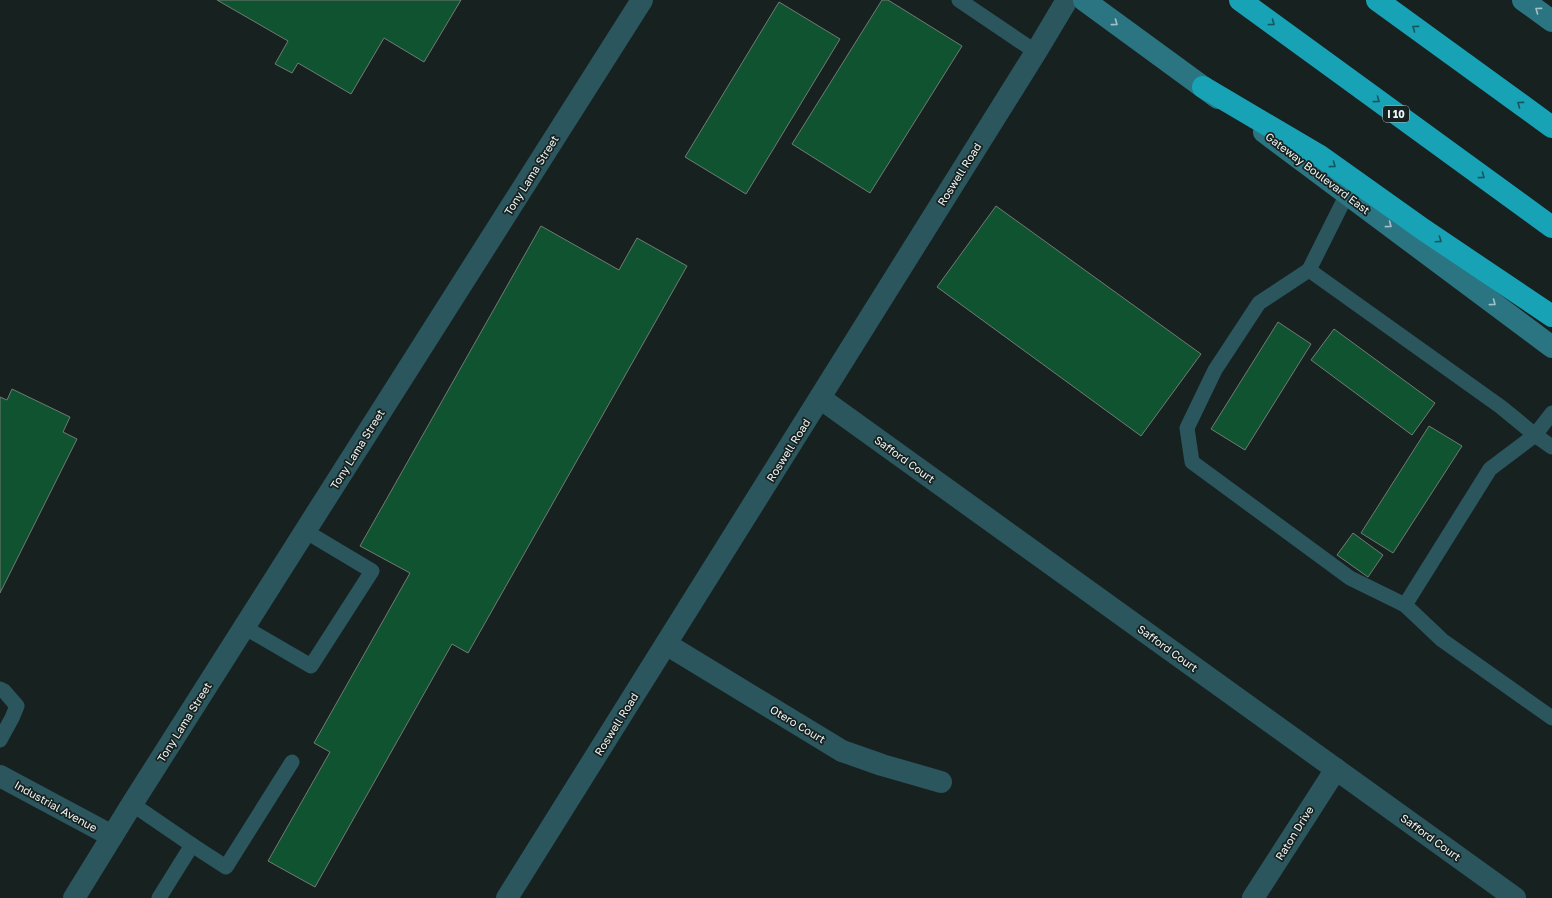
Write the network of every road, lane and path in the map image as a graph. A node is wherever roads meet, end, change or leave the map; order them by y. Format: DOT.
graph roads {
  1 [pos="642,0"];
  2 [pos="959,0"];
  3 [pos="1067,0"];
  4 [pos="1084,0"];
  5 [pos="1240,0"];
  6 [pos="1377,0"];
  7 [pos="1523,0"];
  8 [pos="1552,21"];
  9 [pos="1036,52"];
  10 [pos="1204,87"];
  11 [pos="1552,127"];
  12 [pos="1351,187"];
  13 [pos="1552,228"];
  14 [pos="1309,270"];
  15 [pos="1552,316"];
  16 [pos="1552,347"];
  17 [pos="820,398"];
  18 [pos="1552,413"];
  19 [pos="1535,435"];
  20 [pos="1552,447"];
  21 [pos="305,531"];
  22 [pos="1405,605"];
  23 [pos="244,627"];
  24 [pos="666,644"];
  25 [pos="0,689"];
  26 [pos="1552,718"];
  27 [pos="0,740"];
  28 [pos="292,762"];
  29 [pos="1336,769"];
  30 [pos="0,776"];
  31 [pos="941,782"];
  32 [pos="132,804"];
  33 [pos="112,836"];
  34 [pos="192,845"];
  35 [pos="514,895"];
  36 [pos="74,898"];
  37 [pos="159,898"];
  38 [pos="1253,898"];
  39 [pos="1515,898"];
  1 -- 21 [label="street, Tony Lama Street"];
  2 -- 9 [label="lane"];
  3 -- 9 [label="street, Roswell Road"];
  4 -- 10 [label="main road, one-way"];
  5 -- 13 [label="highway, I 10, one-way"];
  11 -- 6 [label="highway, one-way"];
  8 -- 7 [label="main road, one-way"];
  9 -- 17 [label="street, Roswell Road"];
  10 -- 12 [label="highway, one-way"];
  12 -- 14 [label="lane"];
  12 -- 15 [label="highway, one-way"];
  12 -- 16 [label="main road, Gateway Boulevard East, one-way"];
  14 -- 19 [label="lane"];
  14 -- 22 [label="lane"];
  17 -- 24 [label="street, Roswell Road"];
  17 -- 29 [label="street, Safford Court"];
  18 -- 19 [label="lane"];
  19 -- 20 [label="lane"];
  19 -- 22 [label="lane"];
  21 -- 23 [label="street, Tony Lama Street"];
  21 -- 23 [label="lane"];
  22 -- 26 [label="lane"];
  23 -- 32 [label="street, Tony Lama Street"];
  24 -- 31 [label="street, Otero Court"];
  24 -- 35 [label="street, Roswell Road"];
  25 -- 27 [label="lane"];
  28 -- 34 [label="lane"];
  29 -- 38 [label="street, Raton Drive"];
  29 -- 39 [label="street, Safford Court"];
  30 -- 33 [label="street, Industrial Avenue"];
  32 -- 33 [label="street, Tony Lama Street"];
  32 -- 34 [label="lane"];
  33 -- 36 [label="street, Tony Lama Street"];
  34 -- 37 [label="lane"];
}
